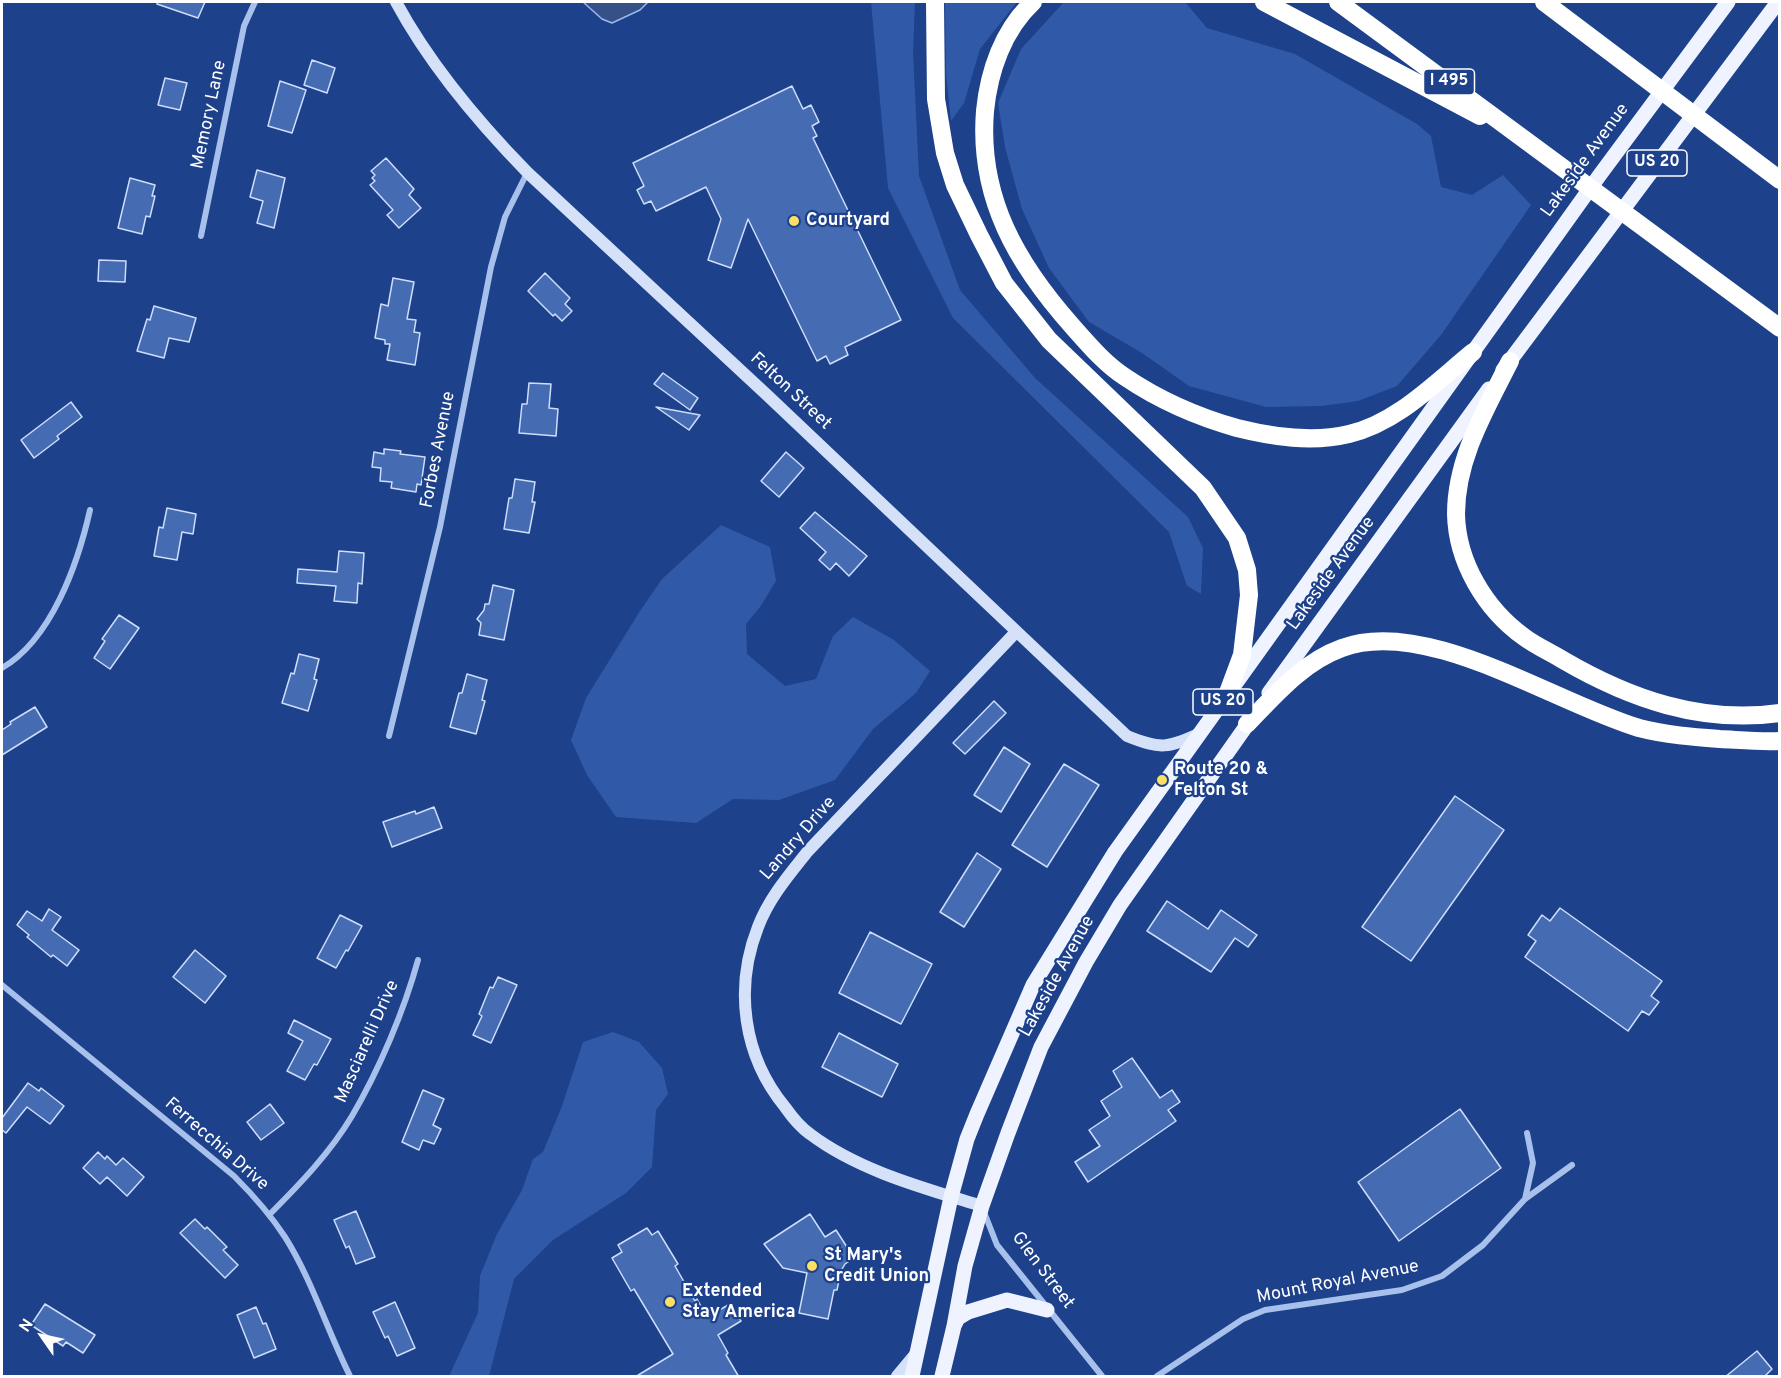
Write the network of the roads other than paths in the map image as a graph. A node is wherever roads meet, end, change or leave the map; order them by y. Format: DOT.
graph roads {
  1 [pos="255,2"];
  2 [pos="396,2"];
  3 [pos="934,2"];
  4 [pos="1034,2"];
  5 [pos="1264,2"];
  6 [pos="1338,2"];
  7 [pos="1544,2"];
  8 [pos="1728,2"];
  9 [pos="1778,2"];
  10 [pos="1740,150"];
  11 [pos="1558,163"];
  12 [pos="1779,165"];
  13 [pos="528,173"];
  14 [pos="1779,180"];
  15 [pos="201,236"];
  16 [pos="1747,304"];
  17 [pos="1779,328"];
  18 [pos="1779,336"];
  19 [pos="1473,352"];
  20 [pos="1510,360"];
  21 [pos="90,510"];
  22 [pos="1016,632"];
  23 [pos="2,668"];
  24 [pos="1226,698"];
  25 [pos="1779,713"];
  26 [pos="1247,724"];
  27 [pos="1201,733"];
  28 [pos="388,736"];
  29 [pos="1779,741"];
  30 [pos="418,960"];
  31 [pos="2,985"];
  32 [pos="1527,1133"];
  33 [pos="1572,1165"];
  34 [pos="951,1197"];
  35 [pos="1525,1199"];
  36 [pos="982,1206"];
  37 [pos="269,1215"];
  38 [pos="1047,1310"];
  39 [pos="954,1326"];
  40 [pos="918,1351"];
  41 [pos="350,1377"];
  42 [pos="897,1377"];
  43 [pos="912,1377"];
  44 [pos="942,1377"];
  45 [pos="1102,1377"];
  46 [pos="1157,1377"];
  1 -- 15 [label="street, Memory Lane"];
  2 -- 13 [label="street, Felton Street"];
  3 -- 24 [label="highway"];
  4 -- 19 [label="highway"];
  5 -- 11 [label="highway"];
  6 -- 11 [label="highway, I 495"];
  7 -- 10 [label="highway"];
  8 -- 19 [label="main road, Lakeside Avenue / US 20"];
  9 -- 20 [label="main road, Lakeside Avenue / US 20"];
  10 -- 12 [label="highway"];
  10 -- 14 [label="highway"];
  11 -- 16 [label="highway, I 495"];
  13 -- 22 [label="street, Felton Street"];
  13 -- 28 [label="street, Forbes Avenue"];
  16 -- 17 [label="highway, I 495"];
  16 -- 18 [label="highway"];
  19 -- 24 [label="main road, Lakeside Avenue / US 20"];
  20 -- 25 [label="highway"];
  20 -- 26 [label="main road, Lakeside Avenue / US 20"];
  21 -- 23 [label="street"];
  22 -- 27 [label="street, Felton Street"];
  22 -- 34 [label="street, Landry Drive"];
  24 -- 27 [label="main road, Lakeside Avenue / US 20"];
  26 -- 29 [label="highway"];
  26 -- 36 [label="main road, Lakeside Avenue / US 20"];
  27 -- 34 [label="main road, Lakeside Avenue / US 20"];
  30 -- 37 [label="street, Masciarelli Drive"];
  31 -- 37 [label="street, Ferrecchia Drive"];
  32 -- 35 [label="street"];
  33 -- 35 [label="street, Mount Royal Avenue"];
  34 -- 36 [label="street"];
  34 -- 40 [label="main road, US 20"];
  35 -- 46 [label="street, Mount Royal Avenue"];
  36 -- 38 [label="street, Glen Street"];
  36 -- 39 [label="main road, US 20"];
  37 -- 41 [label="street, Ferrecchia Drive"];
  38 -- 39 [label="main road"];
  38 -- 45 [label="street, Glen Street"];
  39 -- 44 [label="main road, US 20"];
  40 -- 42 [label="street"];
  40 -- 43 [label="main road, US 20"];
}
